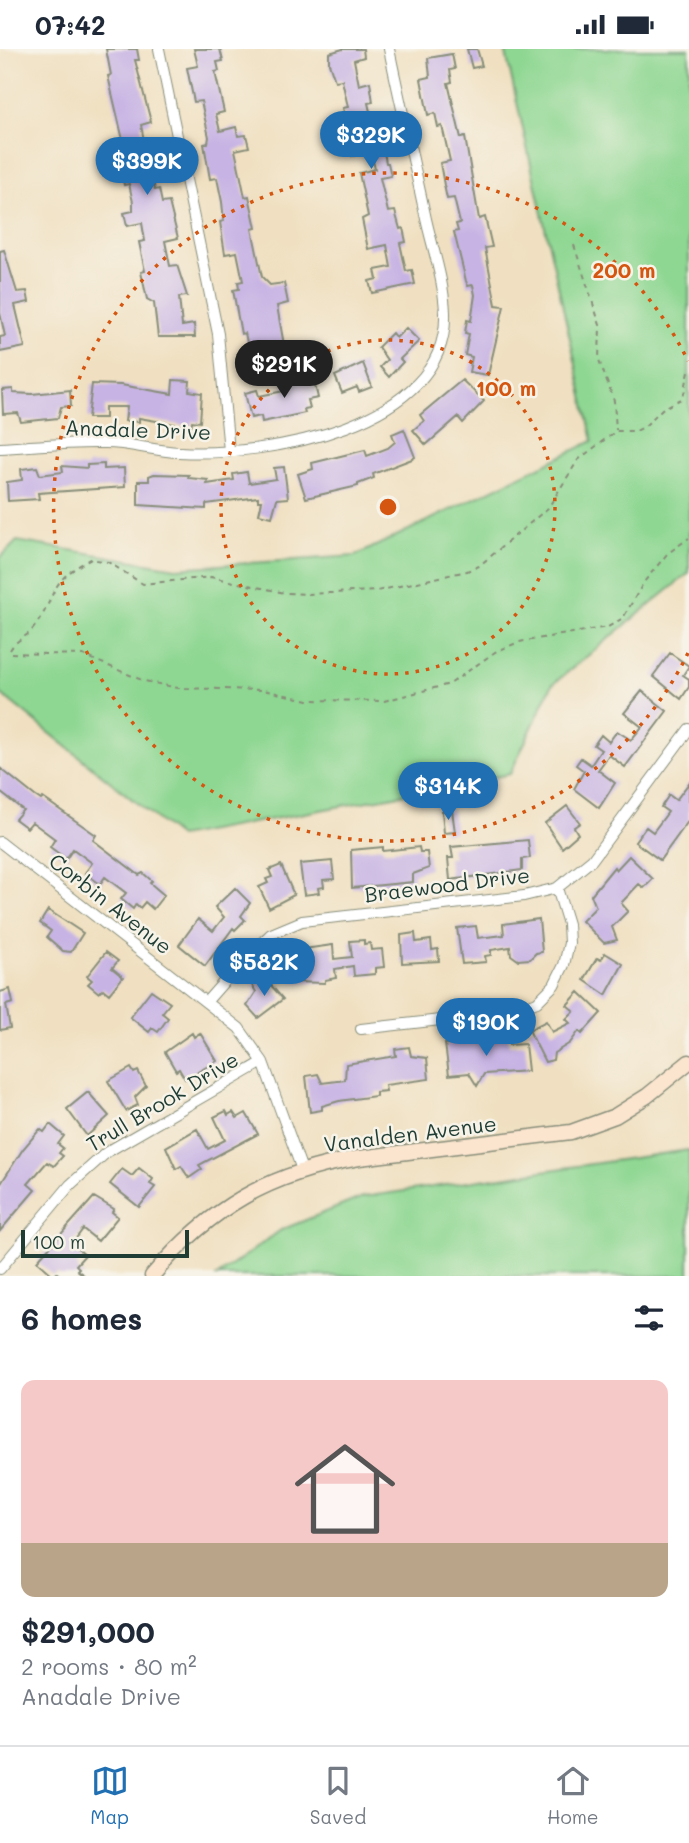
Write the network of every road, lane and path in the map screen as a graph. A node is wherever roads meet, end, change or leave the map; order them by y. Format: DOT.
graph roads {
  1 [pos="159,49"];
  2 [pos="388,49"];
  3 [pos="574,245"];
  4 [pos="689,371"];
  5 [pos="616,431"];
  6 [pos="0,448"];
  7 [pos="229,451"];
  8 [pos="689,538"];
  9 [pos="689,729"];
  10 [pos="0,842"];
  11 [pos="557,888"];
  12 [pos="207,1001"];
  13 [pos="361,1029"];
  14 [pos="263,1062"];
  15 [pos="689,1062"];
  16 [pos="302,1170"];
  17 [pos="0,1269"];
  18 [pos="152,1276"];
  1 -- 7 [label="street"];
  2 -- 7 [label="street, Anadale Drive"];
  3 -- 5 [label="path"];
  4 -- 5 [label="path"];
  5 -- 8 [label="path"];
  6 -- 7 [label="street, Anadale Drive"];
  9 -- 11 [label="street, Braewood Drive"];
  10 -- 12 [label="street, Corbin Avenue"];
  11 -- 12 [label="street, Braewood Drive"];
  11 -- 13 [label="street"];
  12 -- 14 [label="street, Corbin Avenue"];
  14 -- 16 [label="street, Corbin Avenue"];
  14 -- 17 [label="street, Trull Brook Drive"];
  15 -- 16 [label="main road, Vanalden Avenue"];
  16 -- 18 [label="main road, Vanalden Avenue"];
}
